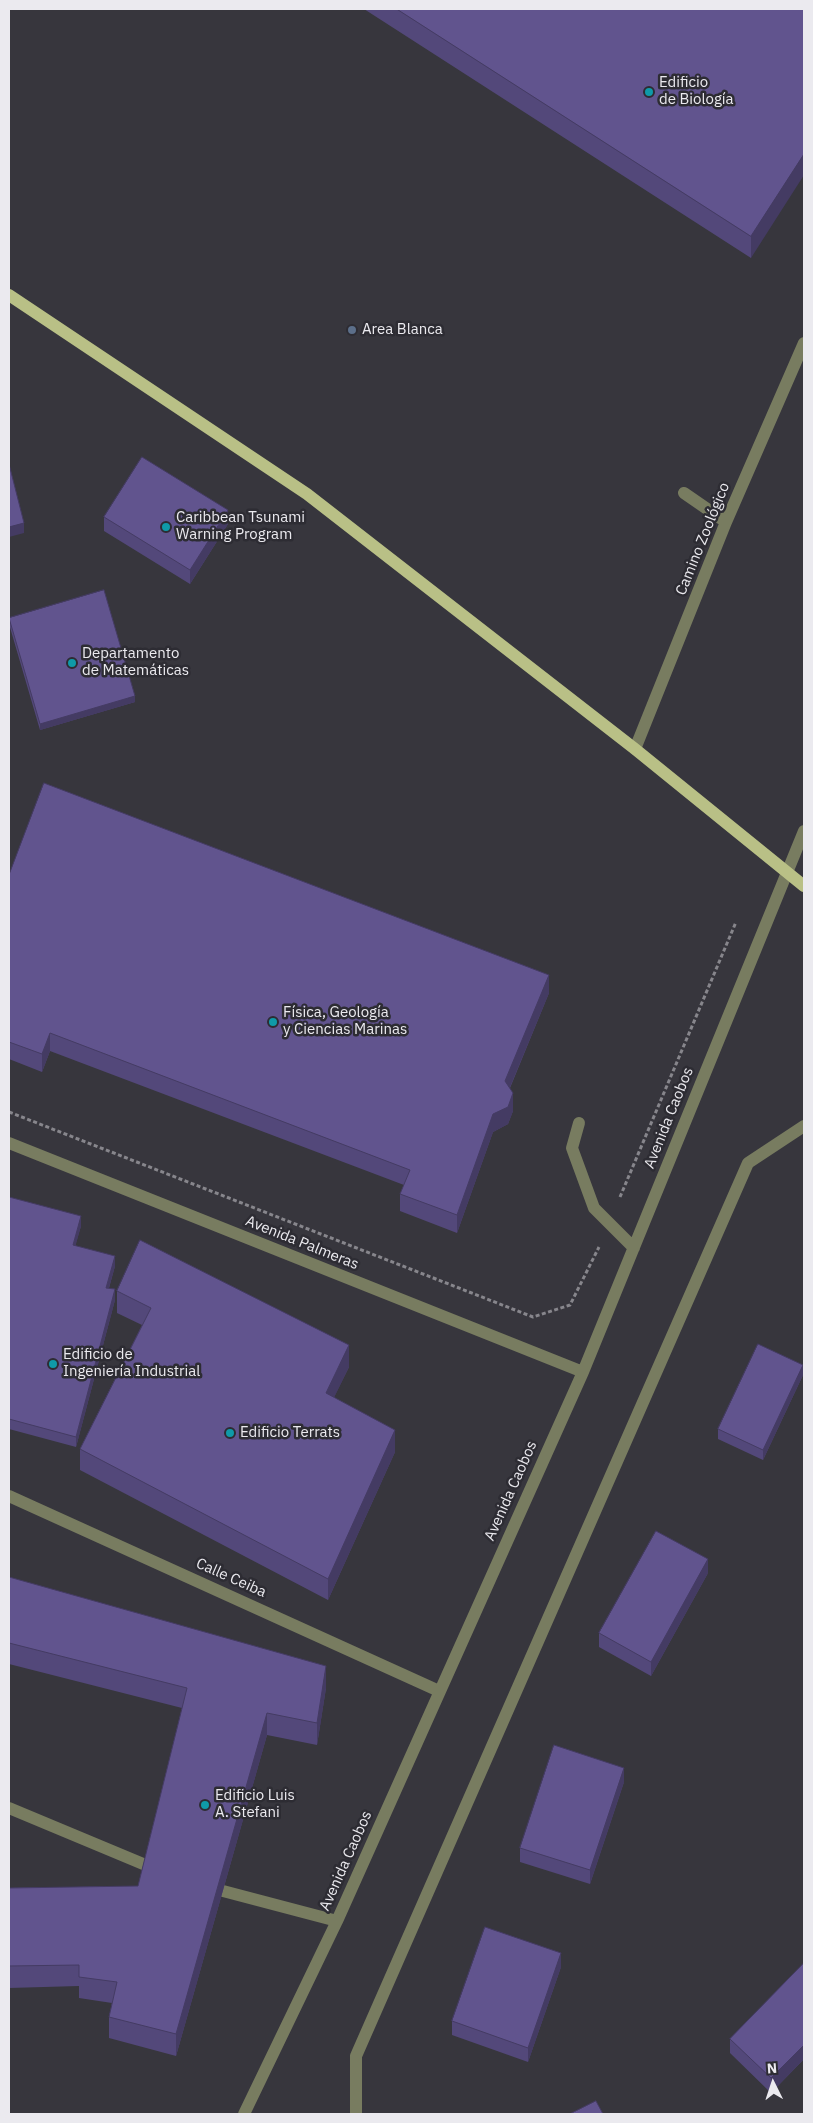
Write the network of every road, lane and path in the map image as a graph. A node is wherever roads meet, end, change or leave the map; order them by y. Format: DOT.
graph roads {
  1 [pos="9,295"];
  2 [pos="804,343"];
  3 [pos="684,493"];
  4 [pos="726,522"];
  5 [pos="635,749"];
  6 [pos="804,831"];
  7 [pos="788,872"];
  8 [pos="804,886"];
  9 [pos="739,917"];
  10 [pos="9,1112"];
  11 [pos="579,1122"];
  12 [pos="804,1126"];
  13 [pos="9,1143"];
  14 [pos="609,1223"];
  15 [pos="634,1248"];
  16 [pos="583,1372"];
  17 [pos="9,1496"];
  18 [pos="439,1691"];
  19 [pos="9,1808"];
  20 [pos="148,1866"];
  21 [pos="223,1891"];
  22 [pos="337,1921"];
  23 [pos="244,2114"];
  24 [pos="356,2114"];
  1 -- 5 [label="main road"];
  2 -- 4 [label="street, Camino Zoológico"];
  3 -- 4 [label="street"];
  4 -- 5 [label="street, Camino Zoológico"];
  5 -- 7 [label="main road"];
  6 -- 7 [label="street, Avenida Caobos"];
  7 -- 8 [label="main road"];
  7 -- 15 [label="street, Avenida Caobos"];
  9 -- 14 [label="path"];
  10 -- 14 [label="path"];
  11 -- 14 [label="street"];
  12 -- 24 [label="street"];
  13 -- 16 [label="street, Avenida Palmeras"];
  14 -- 15 [label="street"];
  15 -- 16 [label="street, Avenida Caobos"];
  16 -- 18 [label="street, Avenida Caobos"];
  17 -- 18 [label="street, Calle Ceiba"];
  18 -- 22 [label="street, Avenida Caobos"];
  19 -- 20 [label="street"];
  21 -- 22 [label="street"];
  22 -- 23 [label="street, Avenida Caobos"];
}
